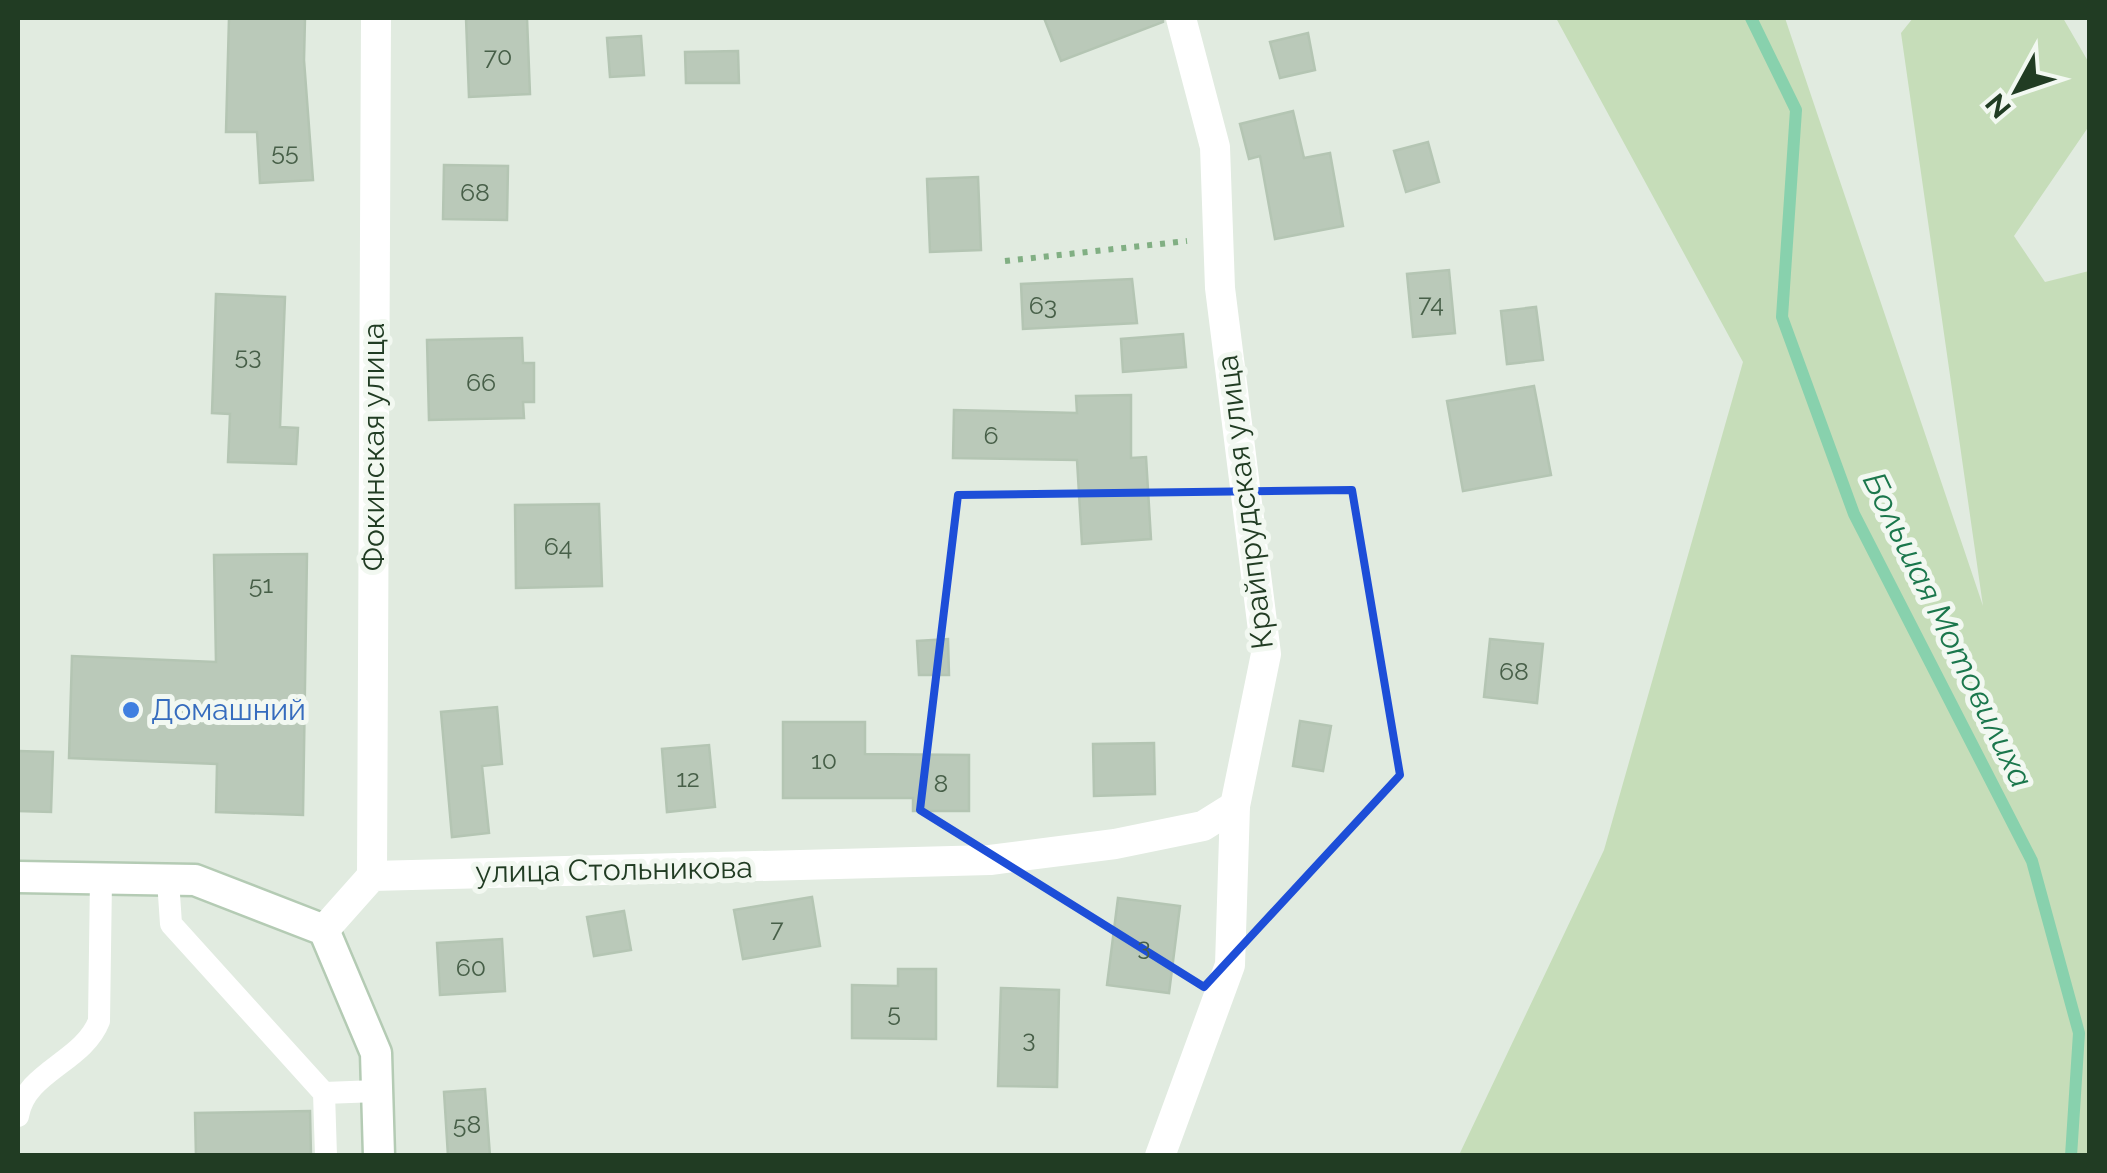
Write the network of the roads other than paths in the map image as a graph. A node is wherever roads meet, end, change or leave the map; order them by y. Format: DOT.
graph roads {
  1 [pos="376,18"];
  2 [pos="1181,18"];
  3 [pos="1235,806"];
  4 [pos="372,876"];
  5 [pos="18,877"];
  6 [pos="101,879"];
  7 [pos="168,880"];
  8 [pos="324,930"];
  9 [pos="377,1090"];
  10 [pos="324,1093"];
  11 [pos="18,1116"];
  12 [pos="326,1156"];
  13 [pos="379,1156"];
  14 [pos="1160,1156"];
  1 -- 4 [label="street, Фокинская улица"];
  2 -- 3 [label="street, Крайпрудская улица"];
  3 -- 4 [label="street, улица Стольникова"];
  3 -- 14 [label="street, Крайпрудская улица"];
  4 -- 8 [label="street"];
  5 -- 6 [label="street"];
  6 -- 7 [label="street"];
  6 -- 11 [label="lane"];
  7 -- 8 [label="street"];
  7 -- 10 [label="lane"];
  8 -- 9 [label="street"];
  9 -- 10 [label="lane"];
  9 -- 13 [label="street"];
  10 -- 12 [label="lane"];
}
